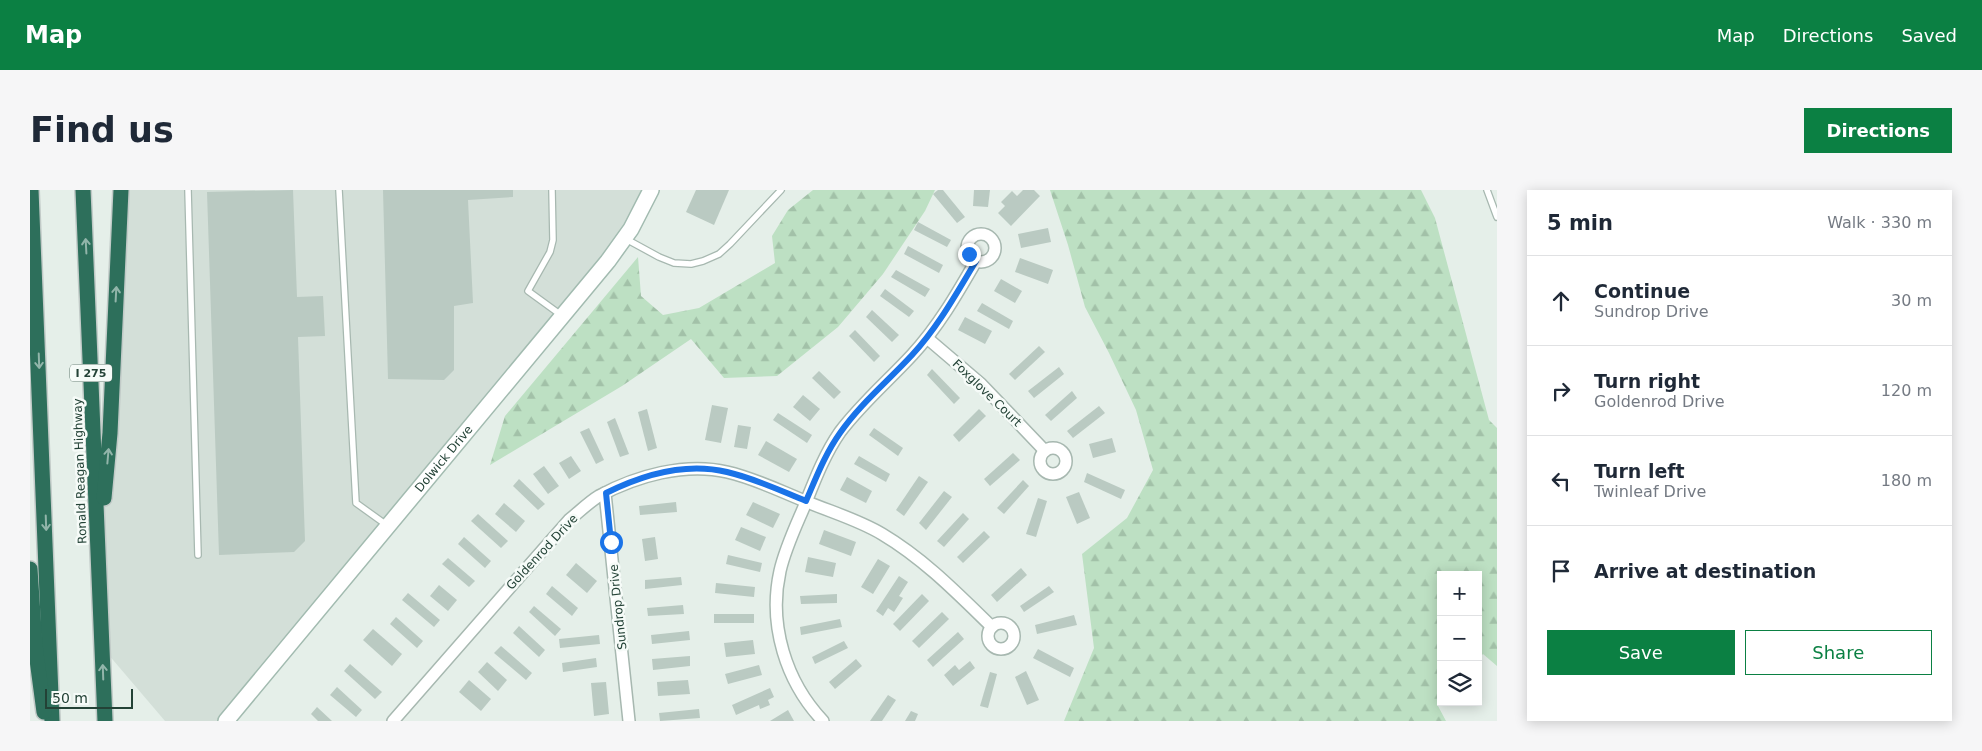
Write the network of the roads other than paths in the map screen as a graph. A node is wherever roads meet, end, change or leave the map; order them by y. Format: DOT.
graph roads {
  1 [pos="31,190"];
  2 [pos="83,190"];
  3 [pos="121,190"];
  4 [pos="188,190"];
  5 [pos="339,190"];
  6 [pos="552,190"];
  7 [pos="651,190"];
  8 [pos="781,190"];
  9 [pos="1487,190"];
  10 [pos="1497,217"];
  11 [pos="624,238"];
  12 [pos="976,261"];
  13 [pos="563,316"];
  14 [pos="926,338"];
  15 [pos="1045,451"];
  16 [pos="606,493"];
  17 [pos="806,501"];
  18 [pos="389,526"];
  19 [pos="198,555"];
  20 [pos="98,557"];
  21 [pos="30,569"];
  22 [pos="992,627"];
  23 [pos="45,721"];
  24 [pos="52,721"];
  25 [pos="104,721"];
  26 [pos="226,721"];
  27 [pos="393,721"];
  28 [pos="629,721"];
  29 [pos="823,721"];
  1 -- 24 [label="highway, one-way"];
  20 -- 2 [label="highway, Ronald Reagan Highway / I 275, one-way"];
  20 -- 3 [label="highway, one-way"];
  4 -- 19 [label="lane"];
  5 -- 18 [label="lane"];
  6 -- 13 [label="lane"];
  7 -- 11 [label="main road, Dolwick Drive"];
  8 -- 11 [label="lane"];
  9 -- 10 [label="lane"];
  11 -- 13 [label="main road, Dolwick Drive"];
  12 -- 14 [label="street"];
  13 -- 18 [label="main road, Dolwick Drive"];
  14 -- 15 [label="street, Foxglove Court"];
  14 -- 17 [label="street"];
  16 -- 17 [label="street, Goldenrod Drive"];
  16 -- 27 [label="street, Goldenrod Drive"];
  16 -- 28 [label="street, Sundrop Drive"];
  17 -- 22 [label="street, Goldenrod Drive"];
  17 -- 29 [label="street"];
  18 -- 26 [label="main road, Dolwick Drive"];
  25 -- 20 [label="highway, Ronald Reagan Highway / I 275, one-way"];
  21 -- 23 [label="highway"];
}
